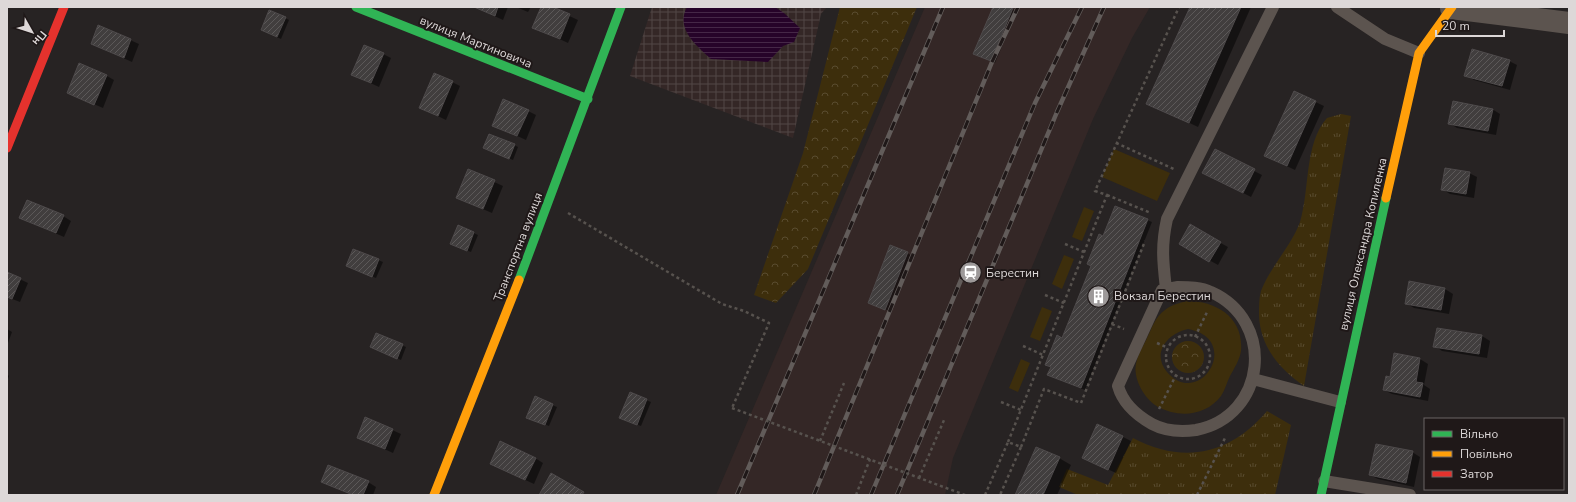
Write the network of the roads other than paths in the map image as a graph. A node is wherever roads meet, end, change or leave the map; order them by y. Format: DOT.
graph roads {
  1 [pos="64,7"];
  2 [pos="356,7"];
  3 [pos="621,7"];
  4 [pos="1273,7"];
  5 [pos="1337,7"];
  6 [pos="1451,8"];
  7 [pos="1569,23"];
  8 [pos="1419,53"];
  9 [pos="588,99"];
  10 [pos="7,148"];
  11 [pos="1166,289"];
  12 [pos="1253,379"];
  13 [pos="1340,402"];
  14 [pos="1324,481"];
  15 [pos="434,495"];
  16 [pos="1321,495"];
  17 [pos="1410,495"];
  1 -- 10 [label="street"];
  2 -- 9 [label="street, вулиця Мартиновича"];
  3 -- 9 [label="street, Транспортна вулиця"];
  4 -- 11 [label="lane"];
  5 -- 8 [label="lane"];
  6 -- 7 [label="street"];
  6 -- 8 [label="street, вулиця Олександра Копиленка"];
  8 -- 13 [label="street, вулиця Олександра Копиленка"];
  9 -- 15 [label="street, Транспортна вулиця"];
  11 -- 12 [label="lane"];
  11 -- 12 [label="lane"];
  12 -- 13 [label="lane"];
  13 -- 14 [label="street, вулиця Олександра Копиленка"];
  14 -- 16 [label="street, вулиця Олександра Копиленка"];
  14 -- 17 [label="lane"];
}
